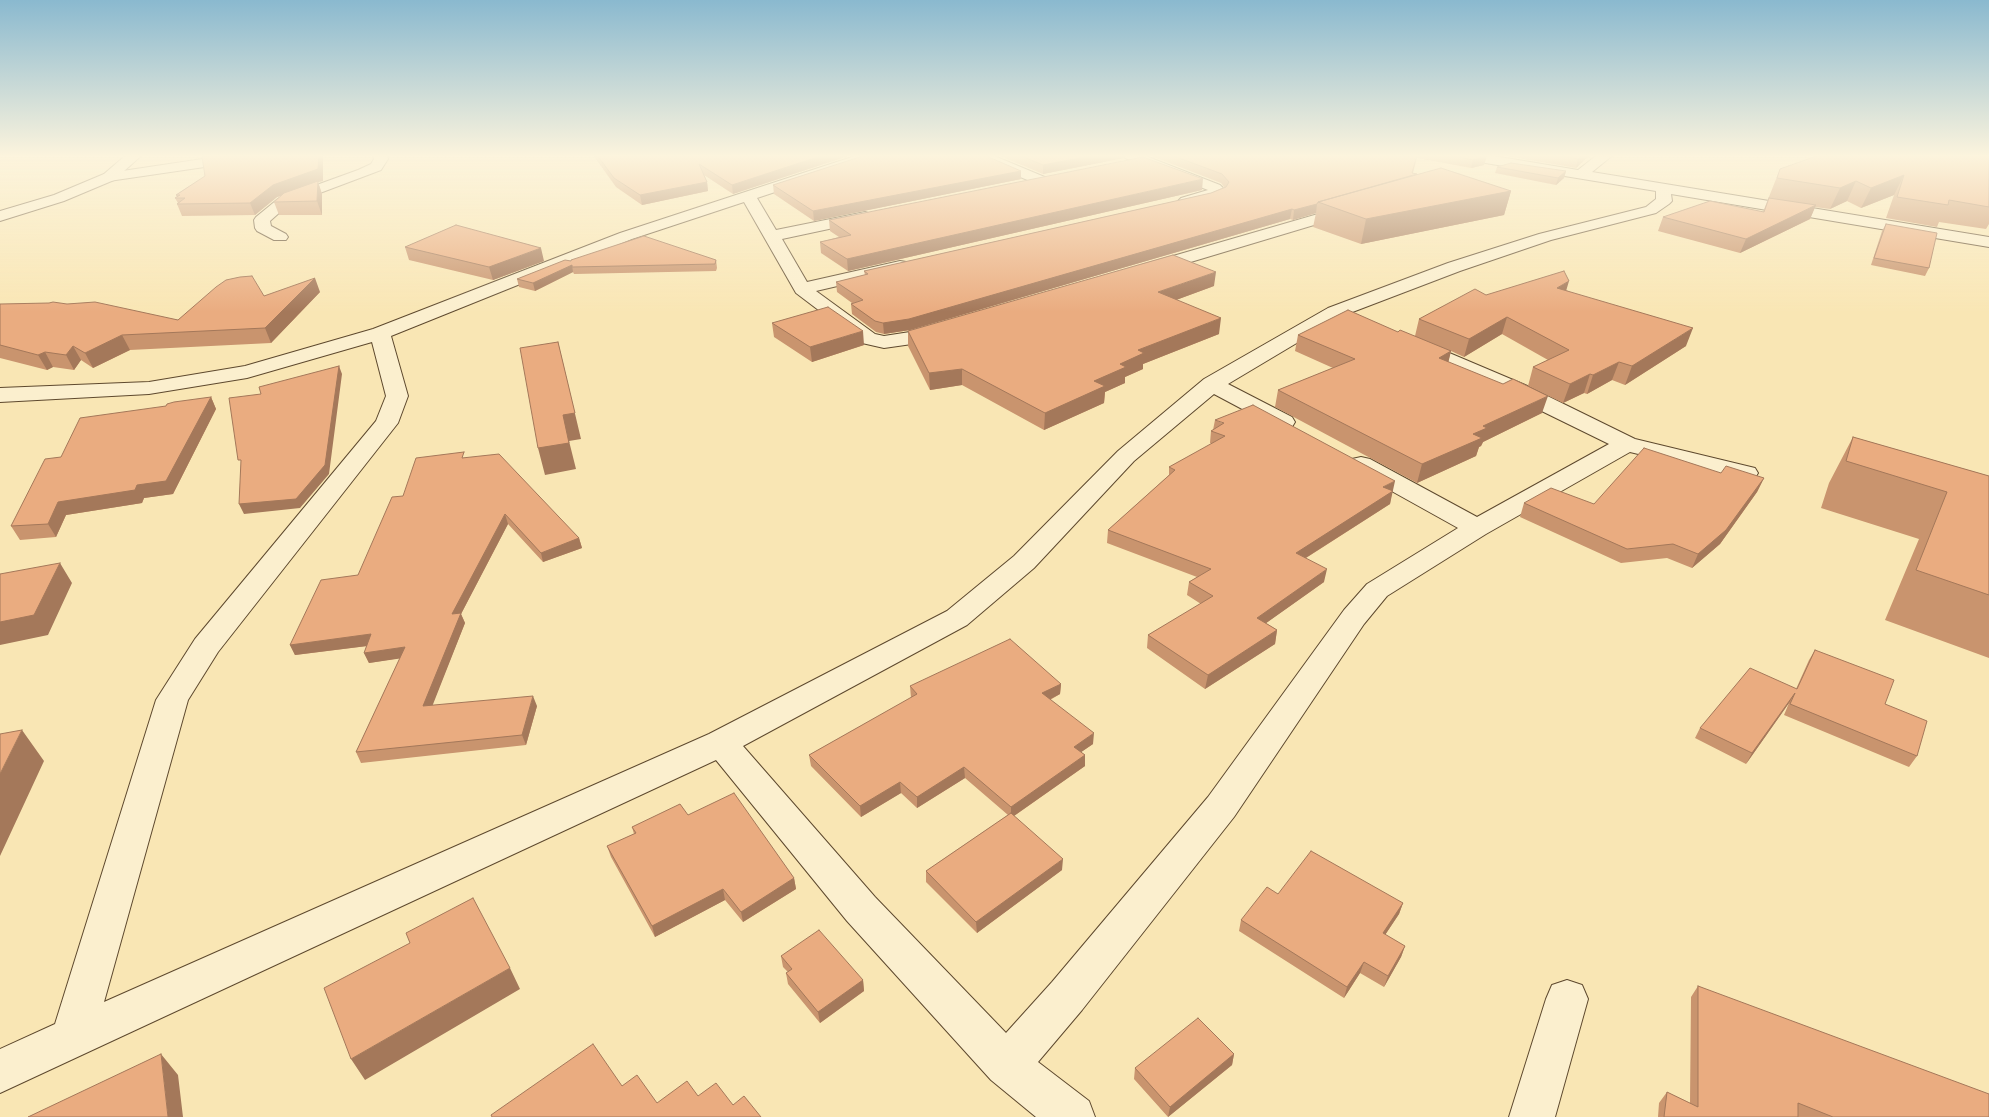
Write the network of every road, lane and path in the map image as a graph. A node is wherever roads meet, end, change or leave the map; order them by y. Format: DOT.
graph roads {
  1 [pos="29,207"];
  2 [pos="277,207"];
  3 [pos="714,207"];
  4 [pos="755,207"];
  5 [pos="1359,207"];
  6 [pos="1655,207"];
  7 [pos="1778,207"];
  8 [pos="877,214"];
  9 [pos="0,216"];
  10 [pos="280,236"];
  11 [pos="773,236"];
  12 [pos="1989,242"];
  13 [pos="919,262"];
  14 [pos="1133,274"];
  15 [pos="802,289"];
  16 [pos="1335,312"];
  17 [pos="1361,323"];
  18 [pos="960,324"];
  19 [pos="380,333"];
  20 [pos="1396,338"];
  21 [pos="1212,384"];
  22 [pos="0,394"];
  23 [pos="1306,435"];
  24 [pos="1627,444"];
  25 [pos="1340,453"];
  26 [pos="1746,473"];
  27 [pos="1477,528"];
  28 [pos="721,743"];
  29 [pos="1567,999"];
  30 [pos="72,1039"];
  31 [pos="1007,1066"];
  32 [pos="0,1071"];
  33 [pos="1072,1117"];
  34 [pos="1532,1117"];
  1 -- 9 [label="street"];
  2 -- 10 [label="street"];
  3 -- 19 [label="street"];
  4 -- 11 [label="street"];
  5 -- 14 [label="street"];
  6 -- 16 [label="street"];
  7 -- 12 [label="street"];
  8 -- 11 [label="street"];
  11 -- 15 [label="street"];
  13 -- 15 [label="street"];
  15 -- 18 [label="street"];
  16 -- 17 [label="street"];
  16 -- 21 [label="street"];
  19 -- 22 [label="street"];
  19 -- 30 [label="street"];
  20 -- 24 [label="street"];
  21 -- 23 [label="street"];
  21 -- 28 [label="street"];
  24 -- 26 [label="street"];
  24 -- 27 [label="street"];
  25 -- 27 [label="street"];
  27 -- 31 [label="street"];
  28 -- 30 [label="street"];
  28 -- 31 [label="street"];
  29 -- 34 [label="street"];
  30 -- 32 [label="street"];
  31 -- 33 [label="street"];
}
